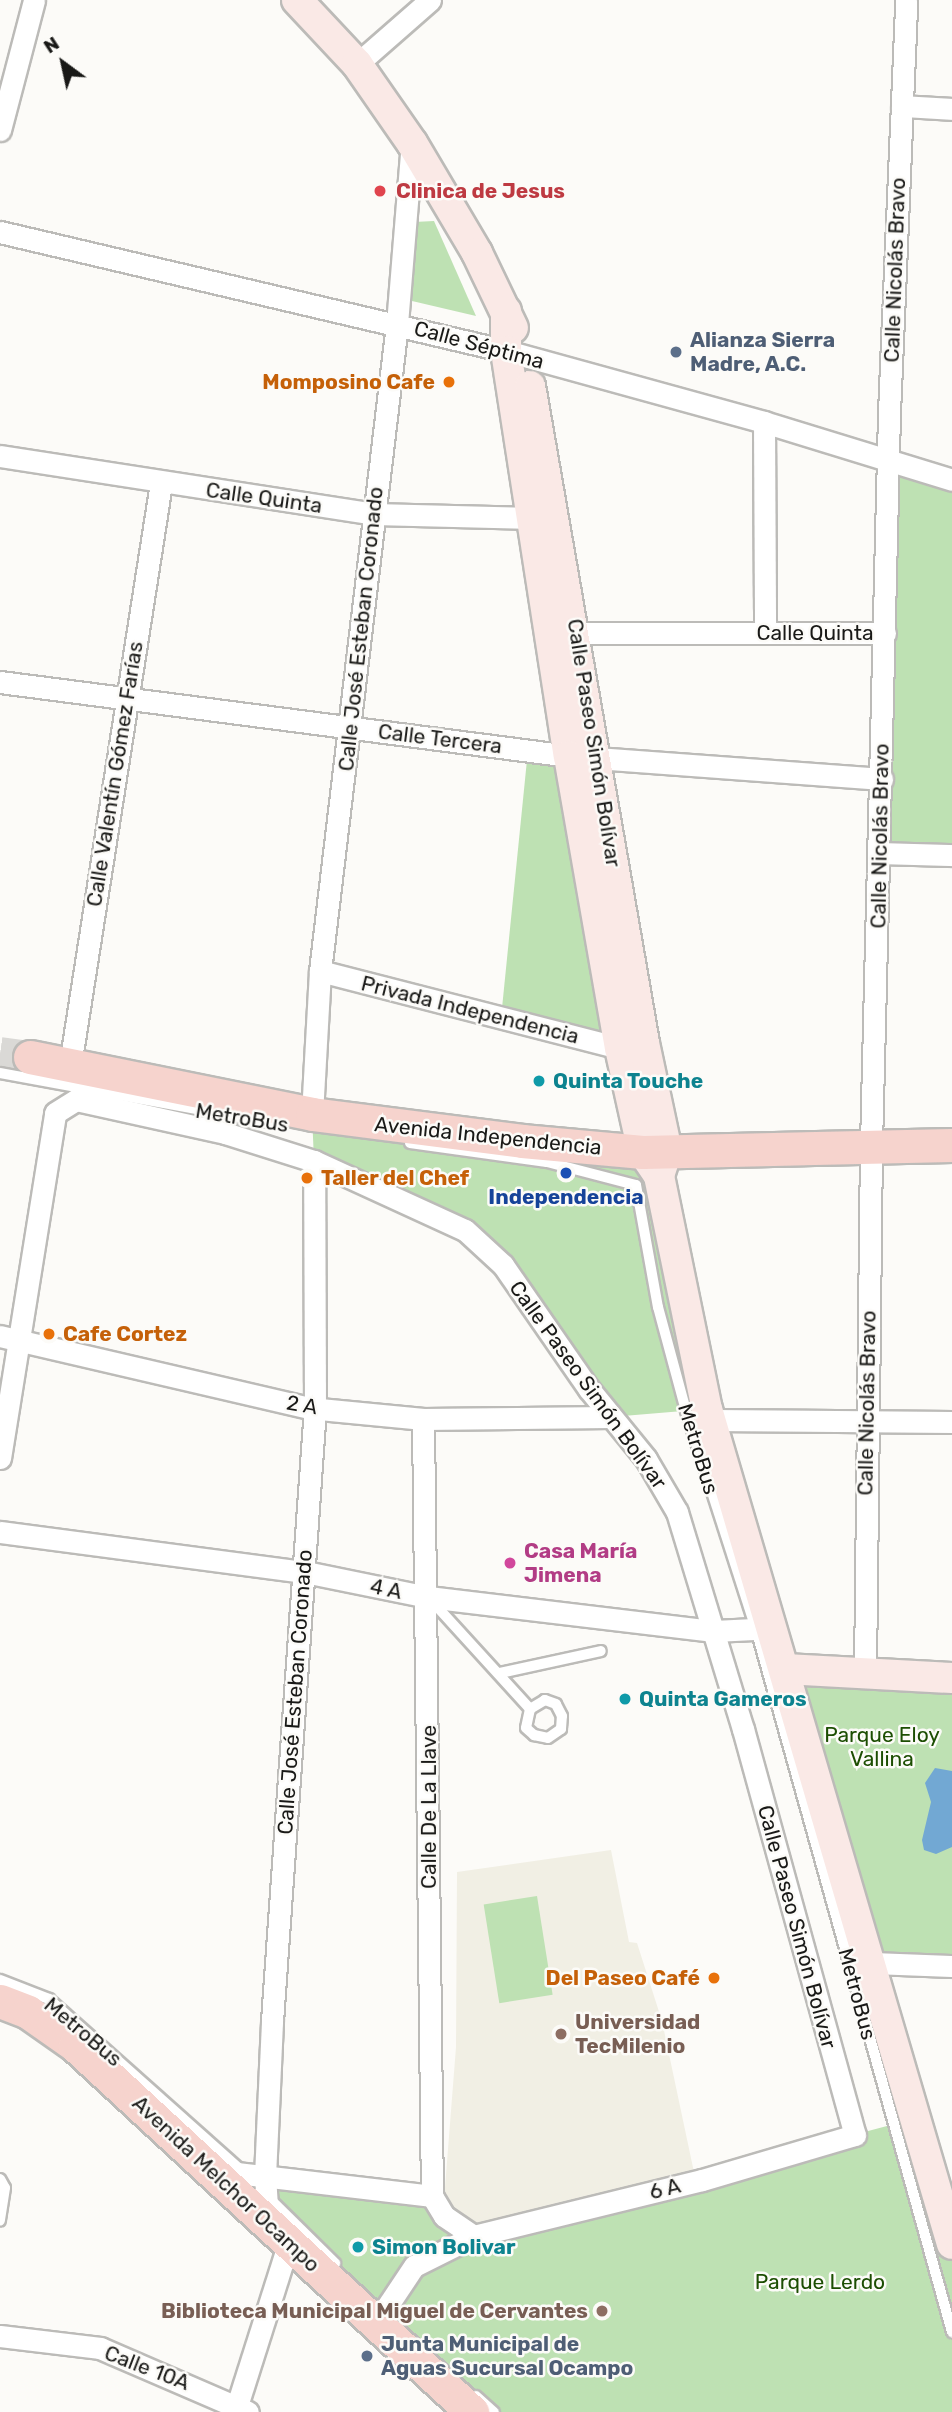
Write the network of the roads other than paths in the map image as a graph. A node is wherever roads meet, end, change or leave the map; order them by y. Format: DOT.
graph roads {
  1 [pos="34,0"];
  2 [pos="297,0"];
  3 [pos="430,0"];
  4 [pos="906,0"];
  5 [pos="357,64"];
  6 [pos="902,106"];
  7 [pos="952,108"];
  8 [pos="0,131"];
  9 [pos="412,143"];
  10 [pos="0,232"];
  11 [pos="397,324"];
  12 [pos="515,354"];
  13 [pos="764,422"];
  14 [pos="0,456"];
  15 [pos="889,463"];
  16 [pos="952,480"];
  17 [pos="161,483"];
  18 [pos="374,513"];
  19 [pos="543,518"];
  20 [pos="765,632"];
  21 [pos="564,633"];
  22 [pos="885,633"];
  23 [pos="0,682"];
  24 [pos="128,695"];
  25 [pos="351,728"];
  26 [pos="582,757"];
  27 [pos="881,779"];
  28 [pos="880,853"];
  29 [pos="952,855"];
  30 [pos="320,971"];
  31 [pos="620,1048"];
  32 [pos="30,1057"];
  33 [pos="70,1065"];
  34 [pos="0,1073"];
  35 [pos="302,1120"];
  36 [pos="391,1140"];
  37 [pos="871,1146"];
  38 [pos="952,1146"];
  39 [pos="656,1160"];
  40 [pos="314,1161"];
  41 [pos="9,1338"];
  42 [pos="315,1408"];
  43 [pos="611,1417"];
  44 [pos="423,1419"];
  45 [pos="711,1420"];
  46 [pos="866,1422"];
  47 [pos="952,1422"];
  48 [pos="0,1458"];
  49 [pos="0,1532"];
  50 [pos="305,1572"];
  51 [pos="428,1597"];
  52 [pos="765,1628"];
  53 [pos="714,1631"];
  54 [pos="601,1651"];
  55 [pos="785,1669"];
  56 [pos="500,1673"];
  57 [pos="865,1673"];
  58 [pos="952,1678"];
  59 [pos="530,1709"];
  60 [pos="870,1963"];
  61 [pos="952,1966"];
  62 [pos="0,1980"];
  63 [pos="0,2001"];
  64 [pos="855,2135"];
  65 [pos="211,2170"];
  66 [pos="0,2179"];
  67 [pos="432,2196"];
  68 [pos="267,2202"];
  69 [pos="0,2221"];
  70 [pos="474,2236"];
  71 [pos="952,2244"];
  72 [pos="344,2273"];
  73 [pos="381,2314"];
  74 [pos="952,2332"];
  75 [pos="0,2336"];
  76 [pos="422,2347"];
  77 [pos="466,2394"];
  78 [pos="240,2409"];
  79 [pos="494,2412"];
  1 -- 8 [label="street"];
  2 -- 5 [label="main road, Calle Paseo Simón Bolívar"];
  3 -- 5 [label="street"];
  4 -- 6 [label="street, Calle Nicolás Bravo"];
  5 -- 9 [label="main road, Calle Paseo Simón Bolívar"];
  6 -- 7 [label="street"];
  6 -- 15 [label="street, Calle Nicolás Bravo"];
  9 -- 11 [label="street, Calle José Esteban Coronado"];
  9 -- 12 [label="main road, Calle Paseo Simón Bolívar"];
  10 -- 11 [label="street, Calle Séptima"];
  11 -- 12 [label="street, Calle Séptima"];
  11 -- 18 [label="street, Calle José Esteban Coronado"];
  12 -- 13 [label="street, Calle Séptima"];
  12 -- 19 [label="main road, Calle Paseo Simón Bolívar"];
  13 -- 15 [label="street, Calle Séptima"];
  13 -- 20 [label="street"];
  14 -- 17 [label="street, Calle Quinta"];
  15 -- 16 [label="street, Calle Séptima"];
  15 -- 22 [label="street, Calle Nicolás Bravo"];
  17 -- 18 [label="street, Calle Quinta"];
  17 -- 24 [label="street, Calle Valentín Gómez Farías"];
  18 -- 19 [label="street, Calle Quinta"];
  18 -- 25 [label="street, Calle José Esteban Coronado"];
  19 -- 21 [label="main road, Calle Paseo Simón Bolívar"];
  20 -- 21 [label="street, Calle Quinta"];
  20 -- 22 [label="street, Calle Quinta"];
  21 -- 26 [label="main road, Calle Paseo Simón Bolívar"];
  22 -- 27 [label="street, Calle Nicolás Bravo"];
  23 -- 24 [label="street, Calle Tercera"];
  24 -- 25 [label="street, Calle Tercera"];
  24 -- 33 [label="street, Calle Valentín Gómez Farías"];
  25 -- 26 [label="street, Calle Tercera"];
  25 -- 30 [label="street, Calle José Esteban Coronado"];
  26 -- 27 [label="street, Calle Tercera"];
  26 -- 31 [label="main road, Calle Paseo Simón Bolívar"];
  26 -- 39 [label="main road, Calle Paseo Simón Bolívar"];
  27 -- 28 [label="street, Calle Nicolás Bravo"];
  28 -- 29 [label="street"];
  28 -- 37 [label="street, Calle Nicolás Bravo"];
  30 -- 31 [label="street, Privada Independencia"];
  30 -- 35 [label="street, Calle José Esteban Coronado"];
  31 -- 39 [label="main road, Calle Paseo Simón Bolívar"];
  32 -- 33 [label="main road, Avenida Independencia"];
  33 -- 35 [label="main road, Avenida Independencia"];
  34 -- 35 [label="lane, MetroBus"];
  35 -- 39 [label="main road, Avenida Independencia"];
  36 -- 52 [label="lane, MetroBus"];
  37 -- 38 [label="main road, Avenida Independencia"];
  37 -- 39 [label="main road, Avenida Independencia"];
  37 -- 46 [label="street, Calle Nicolás Bravo"];
  39 -- 45 [label="main road, Calle Paseo Simón Bolívar"];
  40 -- 41 [label="street, Calle Paseo Simón Bolívar"];
  40 -- 42 [label="street, Calle José Esteban Coronado"];
  40 -- 43 [label="street, Calle Paseo Simón Bolívar"];
  41 -- 42 [label="street, 2 A"];
  41 -- 48 [label="street"];
  42 -- 44 [label="street, 2 A"];
  42 -- 50 [label="street, Calle José Esteban Coronado"];
  43 -- 44 [label="street, 2 A"];
  43 -- 53 [label="street, Calle Paseo Simón Bolívar"];
  44 -- 51 [label="street, Calle De La Llave"];
  45 -- 46 [label="street"];
  45 -- 52 [label="main road, Calle Paseo Simón Bolívar"];
  46 -- 47 [label="street"];
  46 -- 57 [label="street, Calle Nicolás Bravo"];
  49 -- 50 [label="street, 4 A"];
  50 -- 51 [label="street, 4 A"];
  50 -- 68 [label="street, Calle José Esteban Coronado"];
  51 -- 53 [label="street, 4 A"];
  51 -- 56 [label="lane"];
  51 -- 67 [label="street, Calle De La Llave"];
  52 -- 53 [label="street, 4 A"];
  52 -- 55 [label="main road, Calle Paseo Simón Bolívar"];
  52 -- 74 [label="lane, MetroBus"];
  53 -- 64 [label="street, Calle Paseo Simón Bolívar"];
  54 -- 56 [label="lane"];
  55 -- 57 [label="main road"];
  55 -- 60 [label="main road, Calle Paseo Simón Bolívar"];
  56 -- 59 [label="lane"];
  57 -- 58 [label="main road"];
  60 -- 61 [label="street"];
  60 -- 71 [label="main road, Calle Paseo Simón Bolívar"];
  62 -- 68 [label="lane, MetroBus"];
  63 -- 65 [label="main road, Avenida Melchor Ocampo"];
  64 -- 70 [label="street, 6 A"];
  65 -- 68 [label="main road, Avenida Melchor Ocampo"];
  65 -- 68 [label="street"];
  66 -- 69 [label="lane"];
  67 -- 68 [label="street"];
  67 -- 70 [label="street"];
  68 -- 72 [label="lane, MetroBus"];
  68 -- 73 [label="main road, Avenida Melchor Ocampo"];
  68 -- 78 [label="street, Calle José Esteban Coronado"];
  70 -- 73 [label="street, 6 A"];
  73 -- 77 [label="main road, Avenida Melchor Ocampo"];
  75 -- 78 [label="street, Calle 10A"];
  76 -- 77 [label="lane"];
  77 -- 79 [label="lane"];
}
